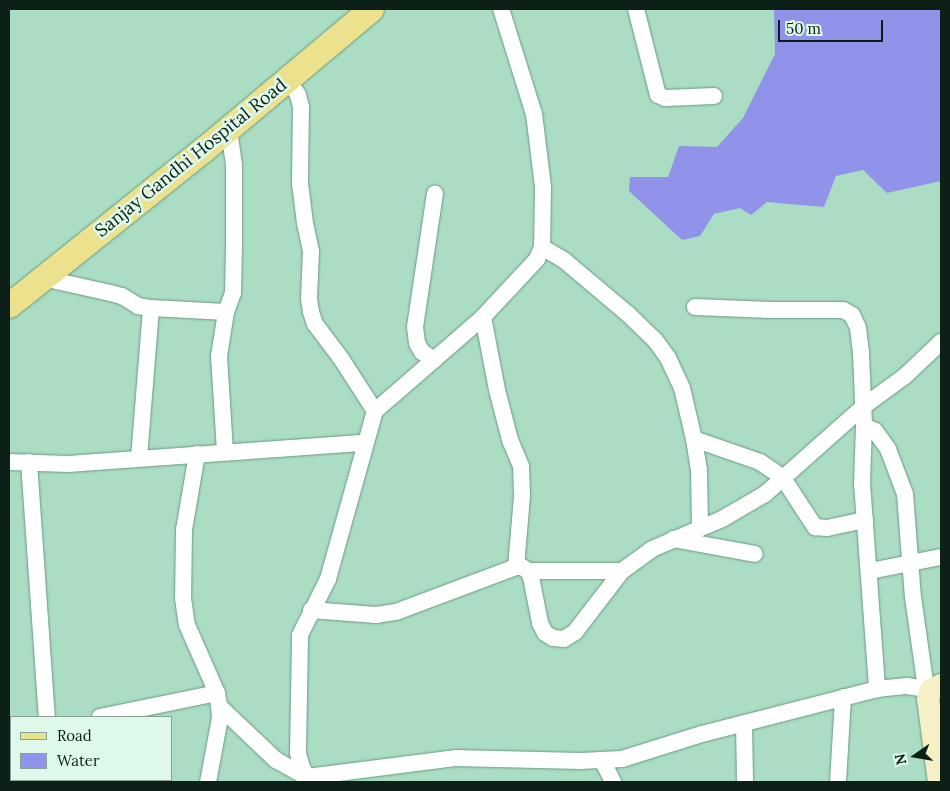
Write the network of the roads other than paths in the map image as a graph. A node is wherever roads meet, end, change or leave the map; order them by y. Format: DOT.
graph roads {
  1 [pos="371,9"];
  2 [pos="501,9"];
  3 [pos="636,9"];
  4 [pos="287,79"];
  5 [pos="714,96"];
  6 [pos="229,129"];
  7 [pos="435,193"];
  8 [pos="542,247"];
  9 [pos="43,278"];
  10 [pos="9,305"];
  11 [pos="695,307"];
  12 [pos="151,308"];
  13 [pos="226,312"];
  14 [pos="483,317"];
  15 [pos="941,342"];
  16 [pos="434,360"];
  17 [pos="864,406"];
  18 [pos="375,411"];
  19 [pos="864,426"];
  20 [pos="694,439"];
  21 [pos="364,443"];
  22 [pos="225,452"];
  23 [pos="197,454"];
  24 [pos="139,458"];
  25 [pos="9,462"];
  26 [pos="29,462"];
  27 [pos="783,478"];
  28 [pos="866,520"];
  29 [pos="700,528"];
  30 [pos="673,540"];
  31 [pos="755,554"];
  32 [pos="941,557"];
  33 [pos="910,562"];
  34 [pos="522,569"];
  35 [pos="622,571"];
  36 [pos="870,571"];
  37 [pos="311,610"];
  38 [pos="933,688"];
  39 [pos="877,689"];
  40 [pos="843,697"];
  41 [pos="218,700"];
  42 [pos="47,716"];
  43 [pos="107,716"];
  44 [pos="744,723"];
  45 [pos="602,760"];
  46 [pos="307,780"];
  47 [pos="208,782"];
  48 [pos="613,782"];
  49 [pos="745,782"];
  50 [pos="838,782"];
  51 [pos="939,782"];
  1 -- 4 [label="main road, Sanjay Gandhi Hospital Road"];
  2 -- 8 [label="street"];
  3 -- 5 [label="street"];
  4 -- 6 [label="main road, Sanjay Gandhi Hospital Road"];
  4 -- 18 [label="street"];
  6 -- 9 [label="main road, Sanjay Gandhi Hospital Road"];
  6 -- 13 [label="street"];
  7 -- 16 [label="street"];
  8 -- 14 [label="street"];
  8 -- 20 [label="street"];
  9 -- 10 [label="main road, Sanjay Gandhi Hospital Road"];
  9 -- 12 [label="street"];
  11 -- 17 [label="street"];
  12 -- 13 [label="street"];
  12 -- 24 [label="street"];
  13 -- 22 [label="street"];
  14 -- 16 [label="street"];
  14 -- 34 [label="street"];
  15 -- 17 [label="street"];
  16 -- 18 [label="street"];
  17 -- 19 [label="street"];
  17 -- 27 [label="street"];
  18 -- 21 [label="street"];
  19 -- 28 [label="street"];
  19 -- 33 [label="street"];
  20 -- 27 [label="street"];
  20 -- 29 [label="street"];
  21 -- 22 [label="street"];
  21 -- 37 [label="street"];
  22 -- 23 [label="street"];
  23 -- 24 [label="street"];
  23 -- 41 [label="street"];
  24 -- 26 [label="street"];
  25 -- 26 [label="street"];
  26 -- 42 [label="street"];
  27 -- 28 [label="street"];
  27 -- 29 [label="street"];
  28 -- 36 [label="street"];
  29 -- 30 [label="street"];
  30 -- 31 [label="street"];
  30 -- 35 [label="street"];
  32 -- 33 [label="street"];
  33 -- 36 [label="street"];
  33 -- 38 [label="street"];
  34 -- 35 [label="street"];
  34 -- 35 [label="street"];
  34 -- 37 [label="street"];
  36 -- 39 [label="street"];
  37 -- 46 [label="street"];
  38 -- 39 [label="street"];
  38 -- 51 [label="main road"];
  39 -- 40 [label="street"];
  40 -- 44 [label="street"];
  40 -- 50 [label="street"];
  41 -- 43 [label="street"];
  41 -- 46 [label="street"];
  41 -- 47 [label="street"];
  44 -- 45 [label="street"];
  44 -- 49 [label="street"];
  45 -- 46 [label="street"];
  45 -- 48 [label="street"];
}
